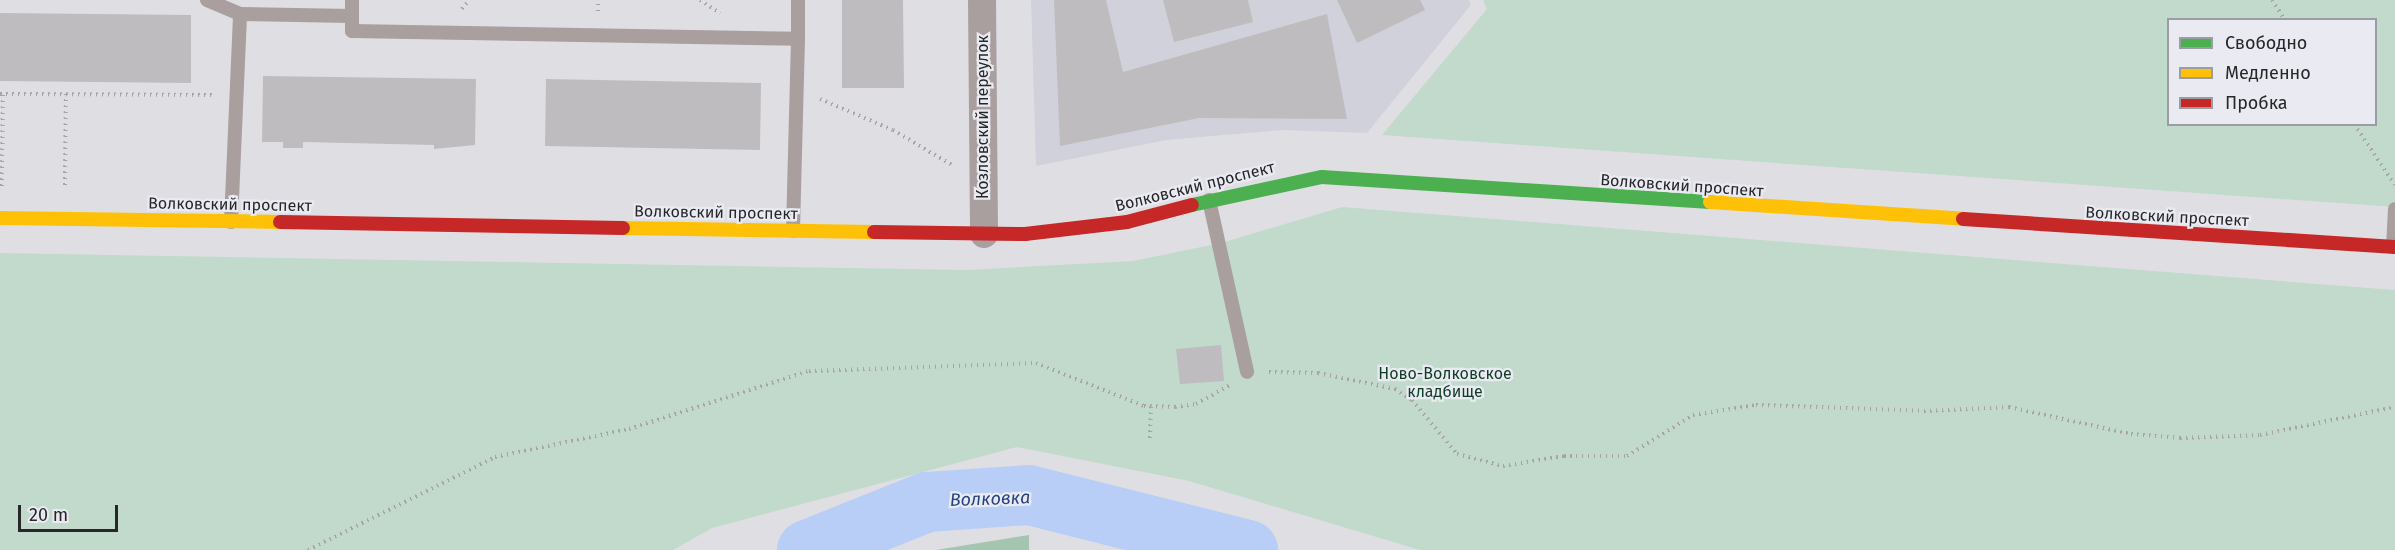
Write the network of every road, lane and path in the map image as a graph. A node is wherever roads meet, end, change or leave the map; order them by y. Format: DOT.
graph roads {
  1 [pos="207,0"];
  2 [pos="352,0"];
  3 [pos="798,0"];
  4 [pos="982,0"];
  5 [pos="2272,0"];
  6 [pos="240,14"];
  7 [pos="352,16"];
  8 [pos="2284,18"];
  9 [pos="798,39"];
  10 [pos="796,92"];
  11 [pos="1,94"];
  12 [pos="66,94"];
  13 [pos="237,95"];
  14 [pos="2355,126"];
  15 [pos="958,168"];
  16 [pos="2395,186"];
  17 [pos="2,194"];
  18 [pos="65,195"];
  19 [pos="1209,200"];
  20 [pos="2395,209"];
  21 [pos="0,218"];
  22 [pos="231,222"];
  23 [pos="793,231"];
  24 [pos="984,234"];
  25 [pos="2394,247"];
  26 [pos="1247,372"];
  27 [pos="1151,406"];
  28 [pos="2395,407"];
  29 [pos="1150,438"];
  30 [pos="308,550"];
  1 -- 6 [label="lane"];
  2 -- 7 [label="lane"];
  3 -- 9 [label="lane"];
  4 -- 24 [label="street, Козловский переулок"];
  5 -- 8 [label="path"];
  6 -- 7 [label="lane"];
  6 -- 13 [label="lane"];
  7 -- 9 [label="lane"];
  9 -- 10 [label="lane"];
  10 -- 15 [label="path"];
  10 -- 23 [label="lane"];
  11 -- 12 [label="path"];
  11 -- 17 [label="path"];
  12 -- 13 [label="path"];
  12 -- 18 [label="path"];
  13 -- 22 [label="lane"];
  14 -- 16 [label="path"];
  19 -- 24 [label="street, Волковский проспект"];
  19 -- 25 [label="street, Волковский проспект"];
  19 -- 26 [label="lane"];
  20 -- 25 [label="lane"];
  21 -- 22 [label="street, Волковский проспект"];
  22 -- 23 [label="street, Волковский проспект"];
  23 -- 24 [label="street, Волковский проспект"];
  26 -- 27 [label="path"];
  26 -- 28 [label="path"];
  27 -- 29 [label="path"];
  27 -- 30 [label="path"];
}
